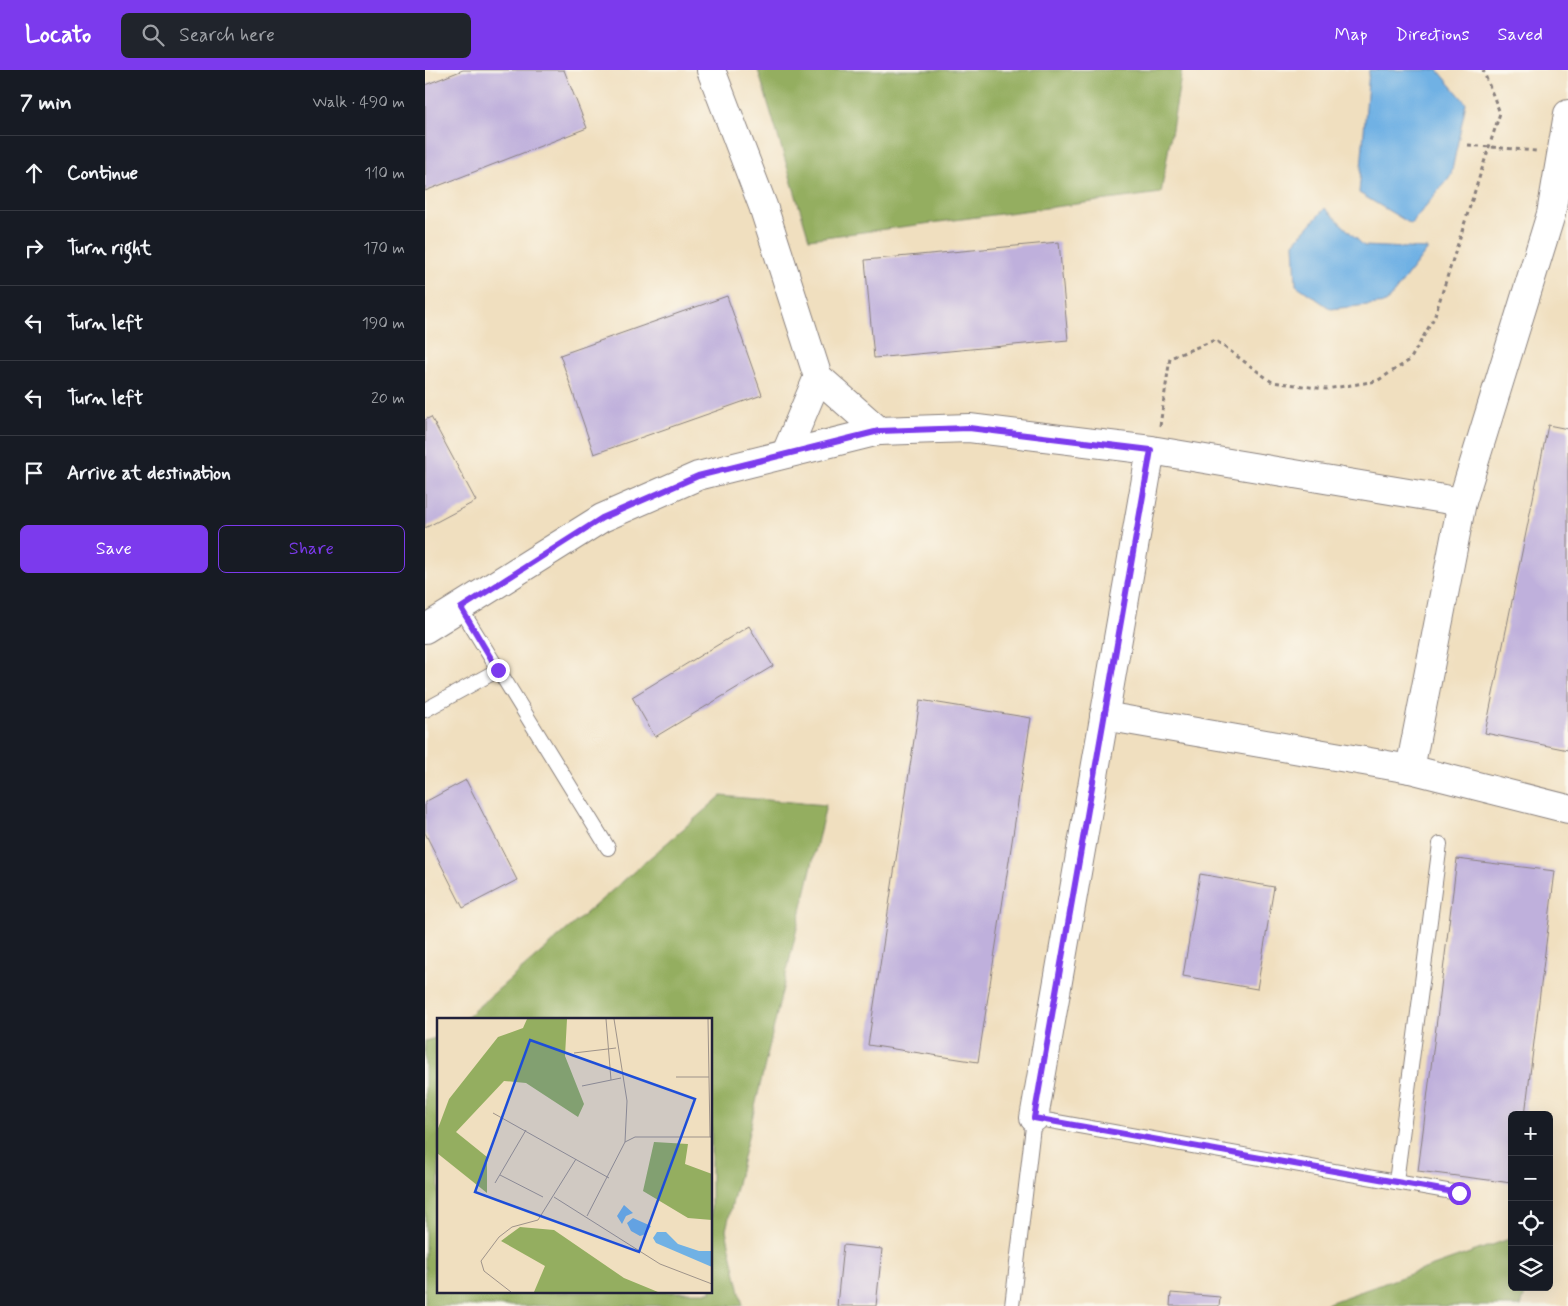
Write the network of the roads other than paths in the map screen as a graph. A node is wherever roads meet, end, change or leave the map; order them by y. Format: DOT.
graph roads {
  1 [pos="711,70"];
  2 [pos="1568,114"];
  3 [pos="818,377"];
  4 [pos="879,431"];
  5 [pos="1155,440"];
  6 [pos="786,454"];
  7 [pos="1462,502"];
  8 [pos="461,608"];
  9 [pos="425,629"];
  10 [pos="498,670"];
  11 [pos="425,710"];
  12 [pos="1105,716"];
  13 [pos="1409,769"];
  14 [pos="1568,809"];
  15 [pos="1440,844"];
  16 [pos="608,848"];
  17 [pos="1034,1118"];
  18 [pos="1396,1182"];
  19 [pos="1459,1193"];
  20 [pos="1012,1306"];
  1 -- 3 [label="street"];
  2 -- 7 [label="street"];
  3 -- 4 [label="street"];
  3 -- 6 [label="street"];
  4 -- 5 [label="street"];
  4 -- 6 [label="street"];
  5 -- 7 [label="street"];
  5 -- 12 [label="street"];
  6 -- 8 [label="street"];
  7 -- 13 [label="street"];
  8 -- 9 [label="street"];
  8 -- 10 [label="lane"];
  10 -- 11 [label="lane"];
  10 -- 16 [label="lane"];
  12 -- 13 [label="street"];
  12 -- 17 [label="street"];
  13 -- 14 [label="street"];
  15 -- 18 [label="lane"];
  17 -- 18 [label="lane"];
  17 -- 20 [label="lane"];
  18 -- 19 [label="lane"];
}
